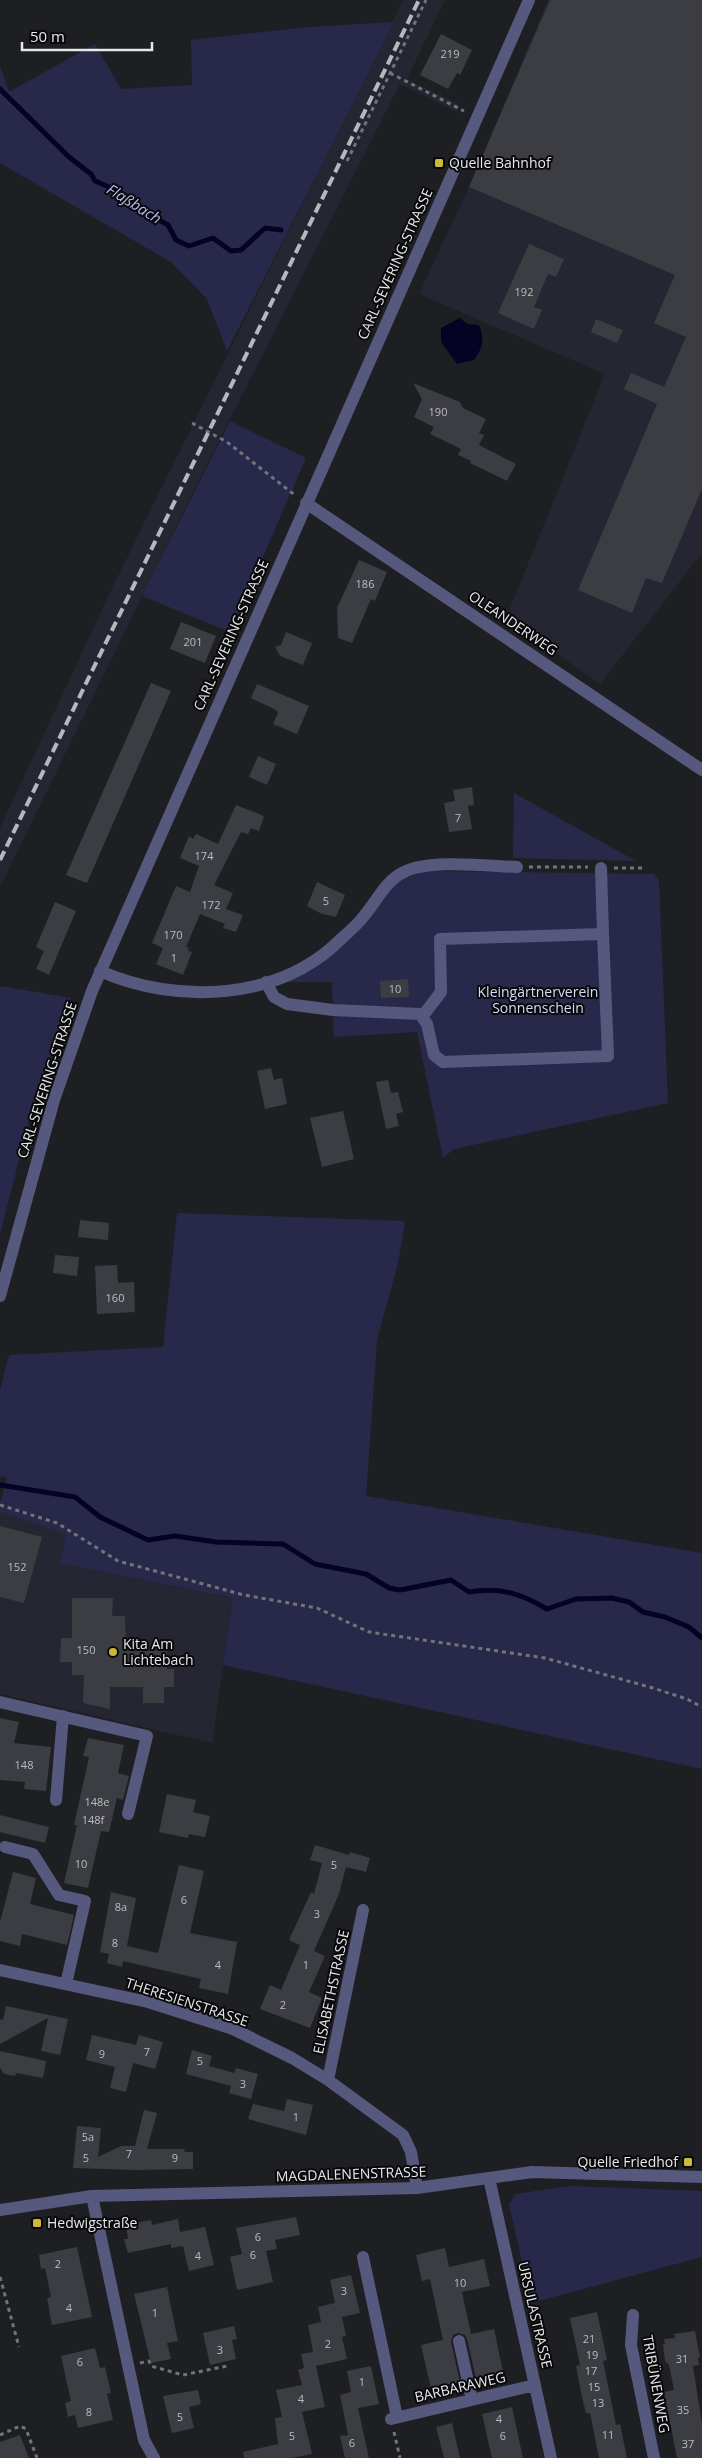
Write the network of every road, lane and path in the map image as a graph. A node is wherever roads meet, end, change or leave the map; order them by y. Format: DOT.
graph roads {
  1 [pos="426,0"];
  2 [pos="529,0"];
  3 [pos="390,73"];
  4 [pos="476,116"];
  5 [pos="347,161"];
  6 [pos="192,423"];
  7 [pos="306,503"];
  8 [pos="702,770"];
  9 [pos="517,867"];
  10 [pos="601,868"];
  11 [pos="646,868"];
  12 [pos="603,934"];
  13 [pos="100,971"];
  14 [pos="266,982"];
  15 [pos="422,1017"];
  16 [pos="0,1296"];
  17 [pos="0,1505"];
  18 [pos="0,1702"];
  19 [pos="702,1707"];
  20 [pos="63,1716"];
  21 [pos="56,1800"];
  22 [pos="128,1814"];
  23 [pos="5,1847"];
  24 [pos="363,1910"];
  25 [pos="0,1970"];
  26 [pos="66,1984"];
  27 [pos="328,2080"];
  28 [pos="702,2177"];
  29 [pos="489,2178"];
  30 [pos="417,2188"];
  31 [pos="92,2196"];
  32 [pos="0,2210"];
  33 [pos="363,2257"];
  34 [pos="0,2277"];
  35 [pos="633,2315"];
  36 [pos="459,2341"];
  37 [pos="19,2347"];
  38 [pos="127,2366"];
  39 [pos="227,2366"];
  40 [pos="535,2385"];
  41 [pos="472,2400"];
  42 [pos="394,2418"];
  43 [pos="0,2435"];
  44 [pos="37,2458"];
  45 [pos="154,2458"];
  46 [pos="400,2458"];
  47 [pos="551,2458"];
  48 [pos="654,2458"];
  1 -- 3 [label="path"];
  2 -- 4 [label="street, CARL-SEVERING-STRASSE"];
  3 -- 4 [label="path"];
  3 -- 5 [label="path"];
  4 -- 7 [label="street, CARL-SEVERING-STRASSE"];
  6 -- 7 [label="path"];
  7 -- 8 [label="street, OLEANDERWEG"];
  7 -- 13 [label="street, CARL-SEVERING-STRASSE"];
  9 -- 10 [label="path"];
  9 -- 14 [label="street"];
  10 -- 11 [label="path"];
  10 -- 12 [label="street"];
  12 -- 15 [label="street"];
  12 -- 15 [label="street"];
  13 -- 14 [label="street"];
  13 -- 16 [label="street, CARL-SEVERING-STRASSE"];
  14 -- 15 [label="street"];
  17 -- 19 [label="path"];
  18 -- 20 [label="street"];
  20 -- 21 [label="street"];
  20 -- 22 [label="street"];
  23 -- 26 [label="street"];
  24 -- 27 [label="street, ELISABETHSTRASSE"];
  25 -- 26 [label="street, THERESIENSTRASSE"];
  26 -- 27 [label="street, THERESIENSTRASSE"];
  27 -- 30 [label="street, THERESIENSTRASSE"];
  28 -- 29 [label="street, MAGDALENENSTRASSE"];
  29 -- 30 [label="street, MAGDALENENSTRASSE"];
  29 -- 40 [label="street, URSULASTRASSE"];
  30 -- 31 [label="street, MAGDALENENSTRASSE"];
  31 -- 32 [label="street, MAGDALENENSTRASSE"];
  31 -- 38 [label="street"];
  33 -- 42 [label="street"];
  34 -- 37 [label="path"];
  35 -- 48 [label="street, TRIBÜNENWEG"];
  36 -- 41 [label="street"];
  38 -- 39 [label="path"];
  38 -- 45 [label="street"];
  40 -- 41 [label="street, BARBARAWEG"];
  40 -- 47 [label="street, URSULASTRASSE"];
  41 -- 42 [label="street, BARBARAWEG"];
  42 -- 46 [label="path"];
  43 -- 44 [label="path"];
}
